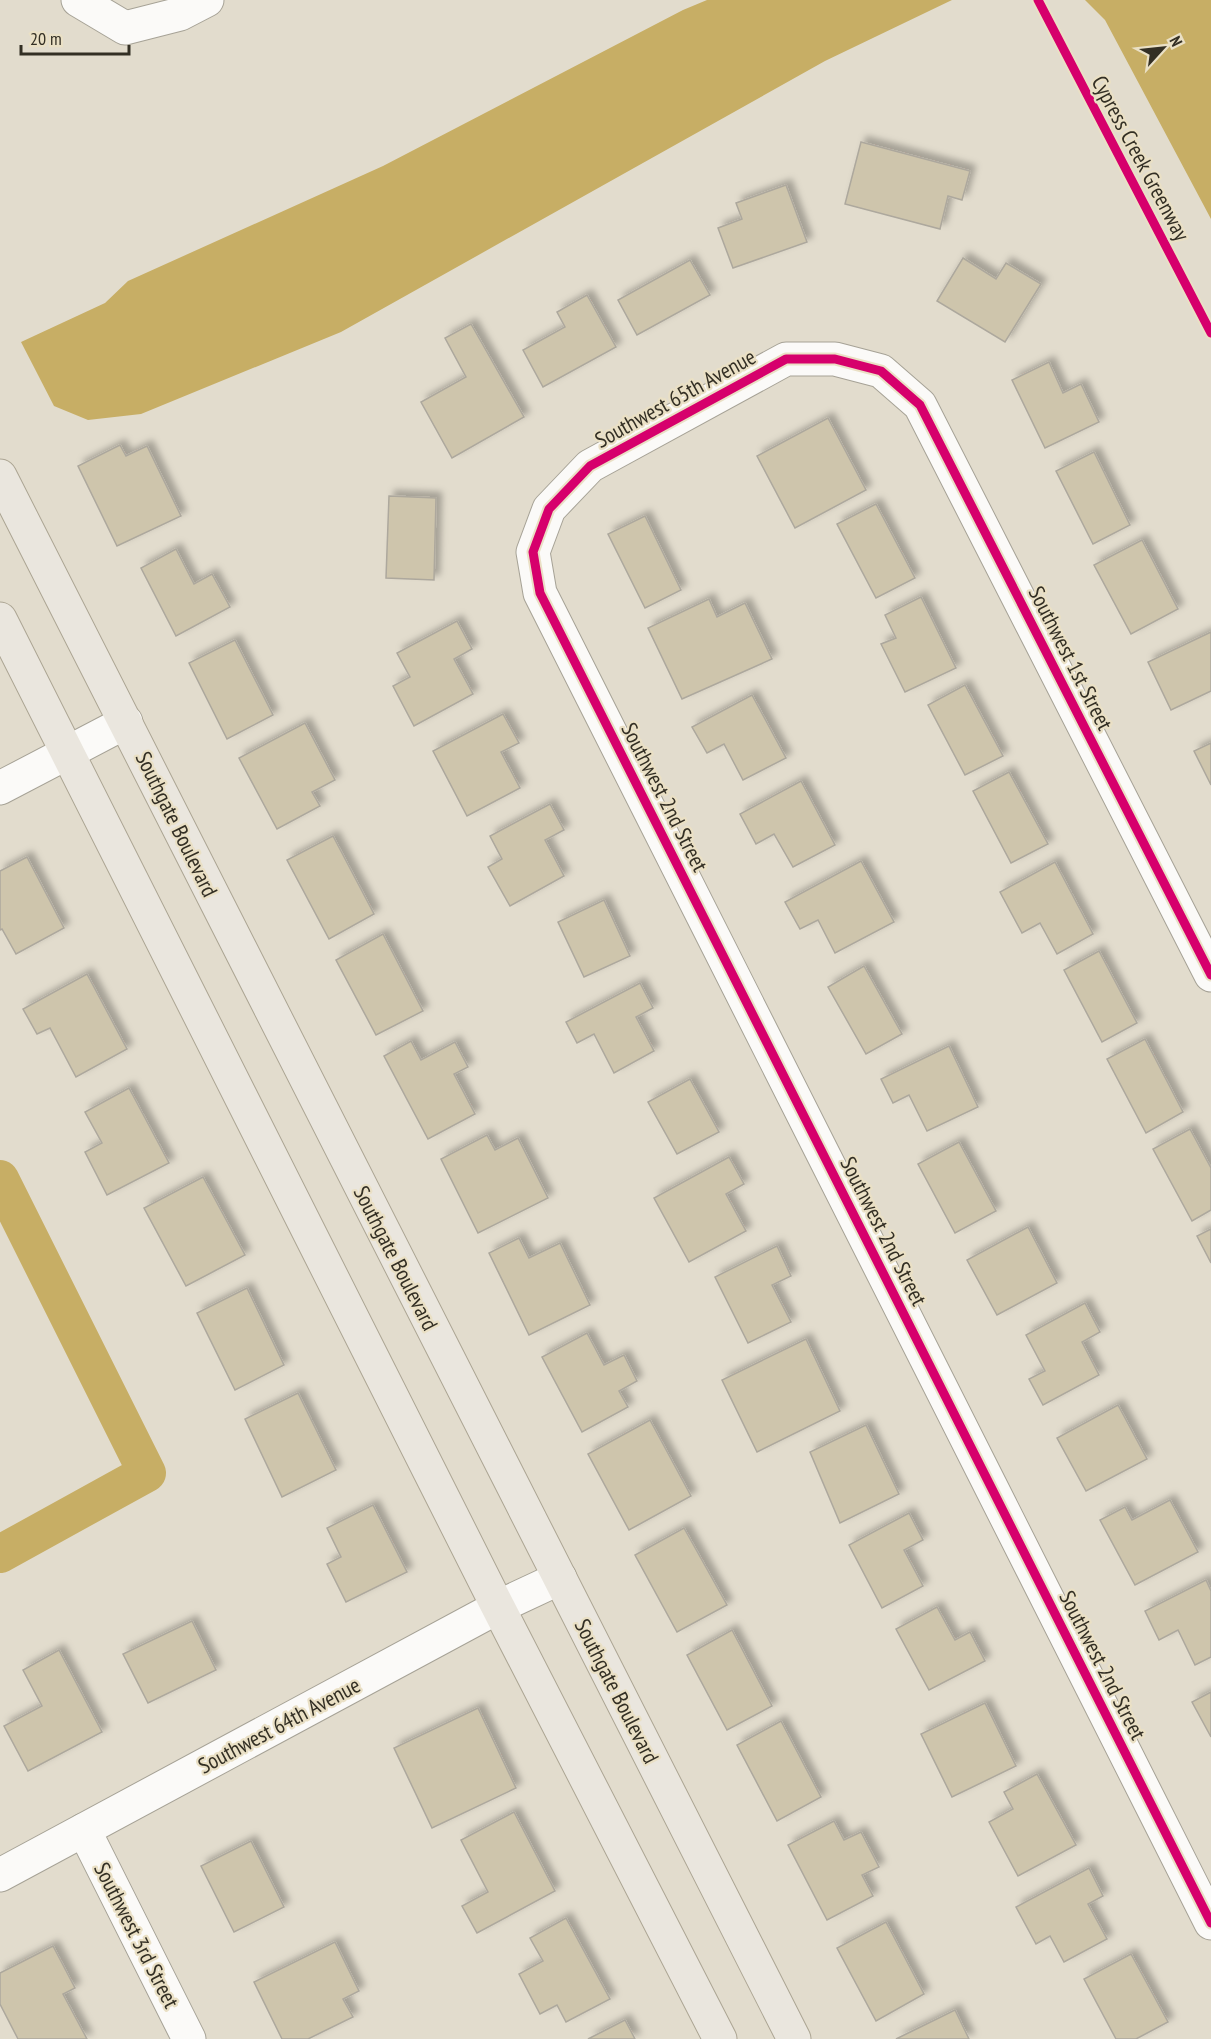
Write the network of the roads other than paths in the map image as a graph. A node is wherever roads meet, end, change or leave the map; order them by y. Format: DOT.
graph roads {
  1 [pos="78,0"];
  2 [pos="207,0"];
  3 [pos="881,371"];
  4 [pos="0,476"];
  5 [pos="533,552"];
  6 [pos="0,619"];
  7 [pos="126,722"];
  8 [pos="67,753"];
  9 [pos="0,788"];
  10 [pos="1211,975"];
  11 [pos="560,1578"];
  12 [pos="498,1607"];
  13 [pos="84,1830"];
  14 [pos="0,1875"];
  15 [pos="1211,1923"];
  16 [pos="189,2039"];
  17 [pos="720,2039"];
  18 [pos="794,2039"];
  1 -- 2 [label="street"];
  3 -- 5 [label="street, Southwest 65th Avenue"];
  3 -- 10 [label="street, Southwest 1st Street"];
  4 -- 7 [label="main road, Southgate Boulevard"];
  5 -- 15 [label="street, Southwest 2nd Street"];
  6 -- 8 [label="main road"];
  7 -- 8 [label="street"];
  7 -- 11 [label="main road, Southgate Boulevard"];
  8 -- 9 [label="street"];
  8 -- 12 [label="main road"];
  11 -- 12 [label="street, Southwest 64th Avenue"];
  11 -- 18 [label="main road, Southgate Boulevard"];
  12 -- 13 [label="street, Southwest 64th Avenue"];
  12 -- 17 [label="main road"];
  13 -- 14 [label="street, Southwest 64th Avenue"];
  13 -- 16 [label="street, Southwest 3rd Street"];
}
